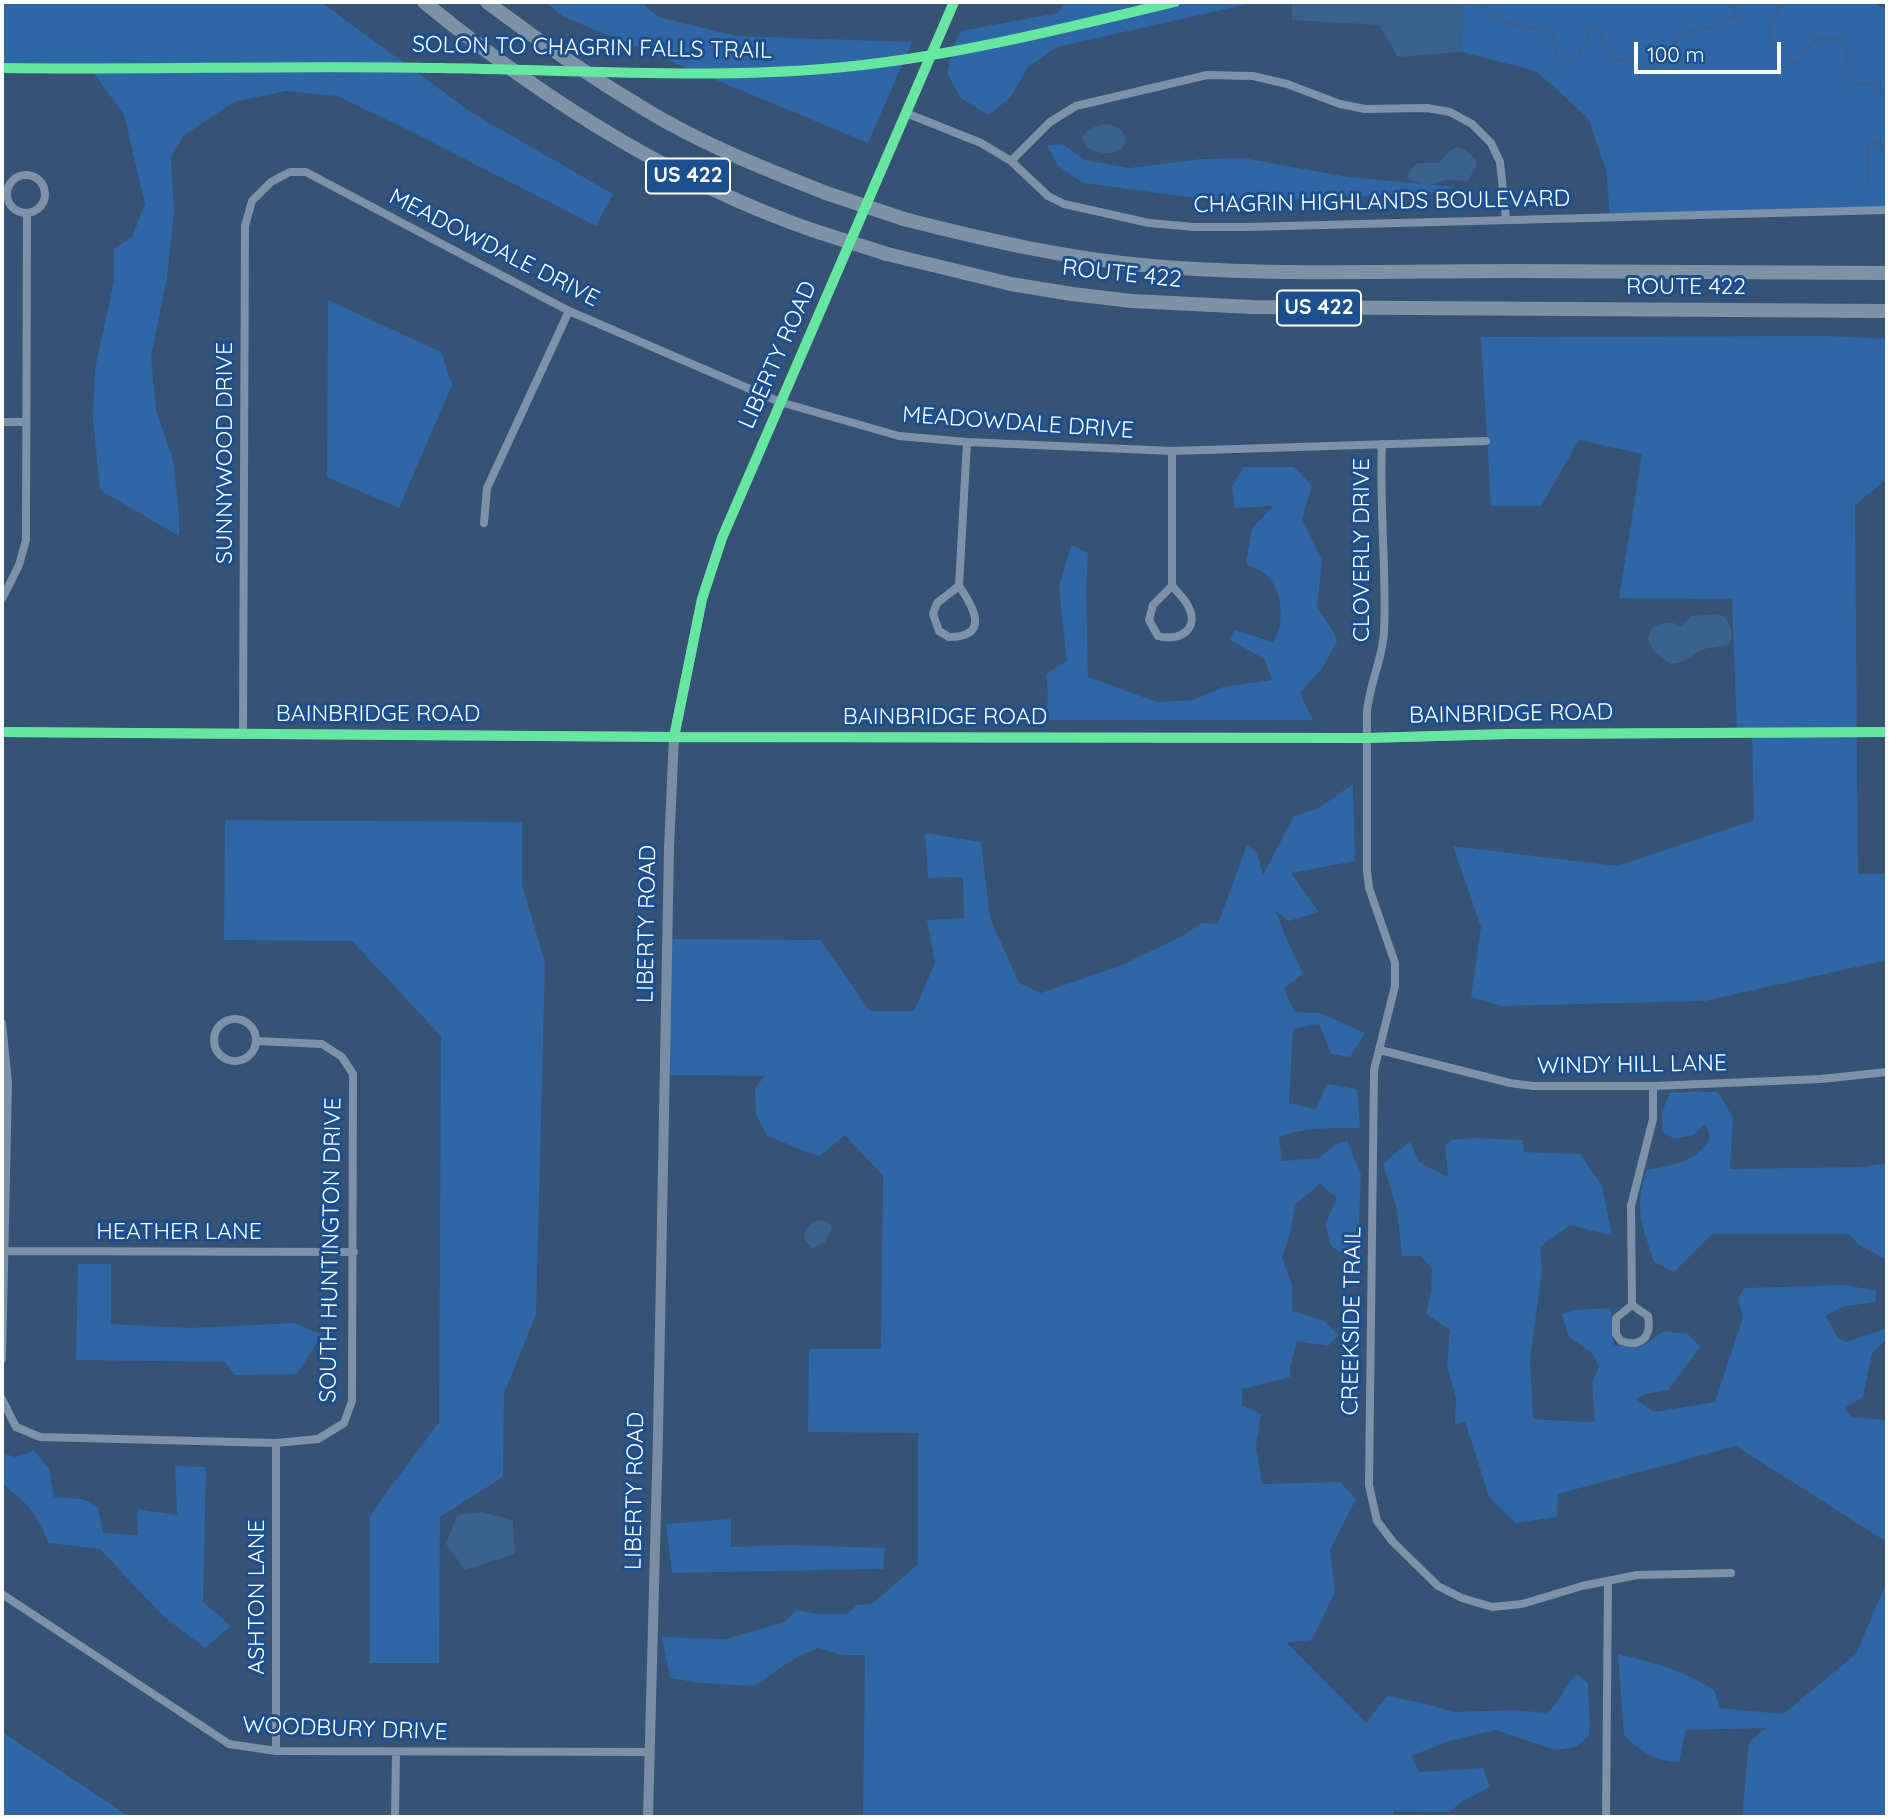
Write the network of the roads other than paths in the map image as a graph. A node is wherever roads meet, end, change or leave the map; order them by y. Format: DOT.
graph roads {
  1 [pos="424,2"];
  2 [pos="488,2"];
  3 [pos="954,2"];
  4 [pos="906,113"];
  5 [pos="1011,161"];
  6 [pos="271,182"];
  7 [pos="1887,210"];
  8 [pos="27,214"];
  9 [pos="1506,219"];
  10 [pos="1887,273"];
  11 [pos="569,311"];
  12 [pos="1887,311"];
  13 [pos="780,402"];
  14 [pos="2,422"];
  15 [pos="26,422"];
  16 [pos="967,442"];
  17 [pos="1486,442"];
  18 [pos="1382,444"];
  19 [pos="1172,451"];
  20 [pos="484,523"];
  21 [pos="959,586"];
  22 [pos="1172,586"];
  23 [pos="2,598"];
  24 [pos="2,732"];
  25 [pos="1887,732"];
  26 [pos="243,734"];
  27 [pos="674,737"];
  28 [pos="1367,738"];
  29 [pos="2,1023"];
  30 [pos="257,1041"];
  31 [pos="1380,1050"];
  32 [pos="1887,1072"];
  33 [pos="1653,1086"];
  34 [pos="4,1251"];
  35 [pos="354,1252"];
  36 [pos="1632,1305"];
  37 [pos="2,1359"];
  38 [pos="2,1399"];
  39 [pos="276,1443"];
  40 [pos="1731,1573"];
  41 [pos="1608,1581"];
  42 [pos="2,1594"];
  43 [pos="276,1751"];
  44 [pos="396,1752"];
  45 [pos="649,1752"];
  46 [pos="395,1817"];
  47 [pos="648,1817"];
  48 [pos="1606,1817"];
  1 -- 12 [label="highway, ROUTE 422 / US 422, bridge"];
  2 -- 10 [label="highway, ROUTE 422 / US 422, bridge"];
  3 -- 4 [label="street, LIBERTY ROAD"];
  4 -- 5 [label="street, CHAGRIN HIGHLANDS BOULEVARD"];
  4 -- 13 [label="street, LIBERTY ROAD"];
  5 -- 9 [label="street, CHAGRIN HIGHLANDS BOULEVARD"];
  5 -- 9 [label="street"];
  6 -- 11 [label="street, MEADOWDALE DRIVE"];
  6 -- 26 [label="street, SUNNYWOOD DRIVE"];
  7 -- 9 [label="street, CHAGRIN HIGHLANDS BOULEVARD"];
  8 -- 8 [label="street"];
  8 -- 15 [label="street"];
  11 -- 13 [label="street, MEADOWDALE DRIVE"];
  11 -- 20 [label="street"];
  13 -- 16 [label="street, MEADOWDALE DRIVE"];
  13 -- 27 [label="street, LIBERTY ROAD"];
  14 -- 15 [label="street"];
  15 -- 23 [label="street"];
  16 -- 19 [label="street, MEADOWDALE DRIVE"];
  16 -- 21 [label="street"];
  17 -- 18 [label="street, MEADOWDALE DRIVE"];
  18 -- 19 [label="street, MEADOWDALE DRIVE"];
  18 -- 28 [label="street, CLOVERLY DRIVE"];
  19 -- 22 [label="street"];
  21 -- 21 [label="street"];
  22 -- 22 [label="street"];
  24 -- 26 [label="street, BAINBRIDGE ROAD"];
  25 -- 28 [label="street, BAINBRIDGE ROAD"];
  26 -- 27 [label="street, BAINBRIDGE ROAD"];
  27 -- 28 [label="street, BAINBRIDGE ROAD"];
  27 -- 45 [label="street, LIBERTY ROAD"];
  28 -- 31 [label="street, CREEKSIDE TRAIL"];
  29 -- 34 [label="street"];
  30 -- 30 [label="street"];
  30 -- 35 [label="street, SOUTH HUNTINGTON DRIVE"];
  31 -- 33 [label="street, WINDY HILL LANE"];
  31 -- 41 [label="street, CREEKSIDE TRAIL"];
  32 -- 33 [label="street, WINDY HILL LANE"];
  33 -- 36 [label="street"];
  34 -- 35 [label="street, HEATHER LANE"];
  34 -- 37 [label="street"];
  35 -- 39 [label="street, SOUTH HUNTINGTON DRIVE"];
  36 -- 36 [label="street"];
  38 -- 39 [label="street, SOUTH HUNTINGTON DRIVE"];
  39 -- 43 [label="street, ASHTON LANE"];
  40 -- 41 [label="street, CREEKSIDE TRAIL"];
  41 -- 48 [label="street"];
  42 -- 43 [label="street, WOODBURY DRIVE"];
  43 -- 44 [label="street, WOODBURY DRIVE"];
  44 -- 45 [label="street, WOODBURY DRIVE"];
  44 -- 46 [label="street"];
  45 -- 47 [label="street, LIBERTY ROAD"];
}
